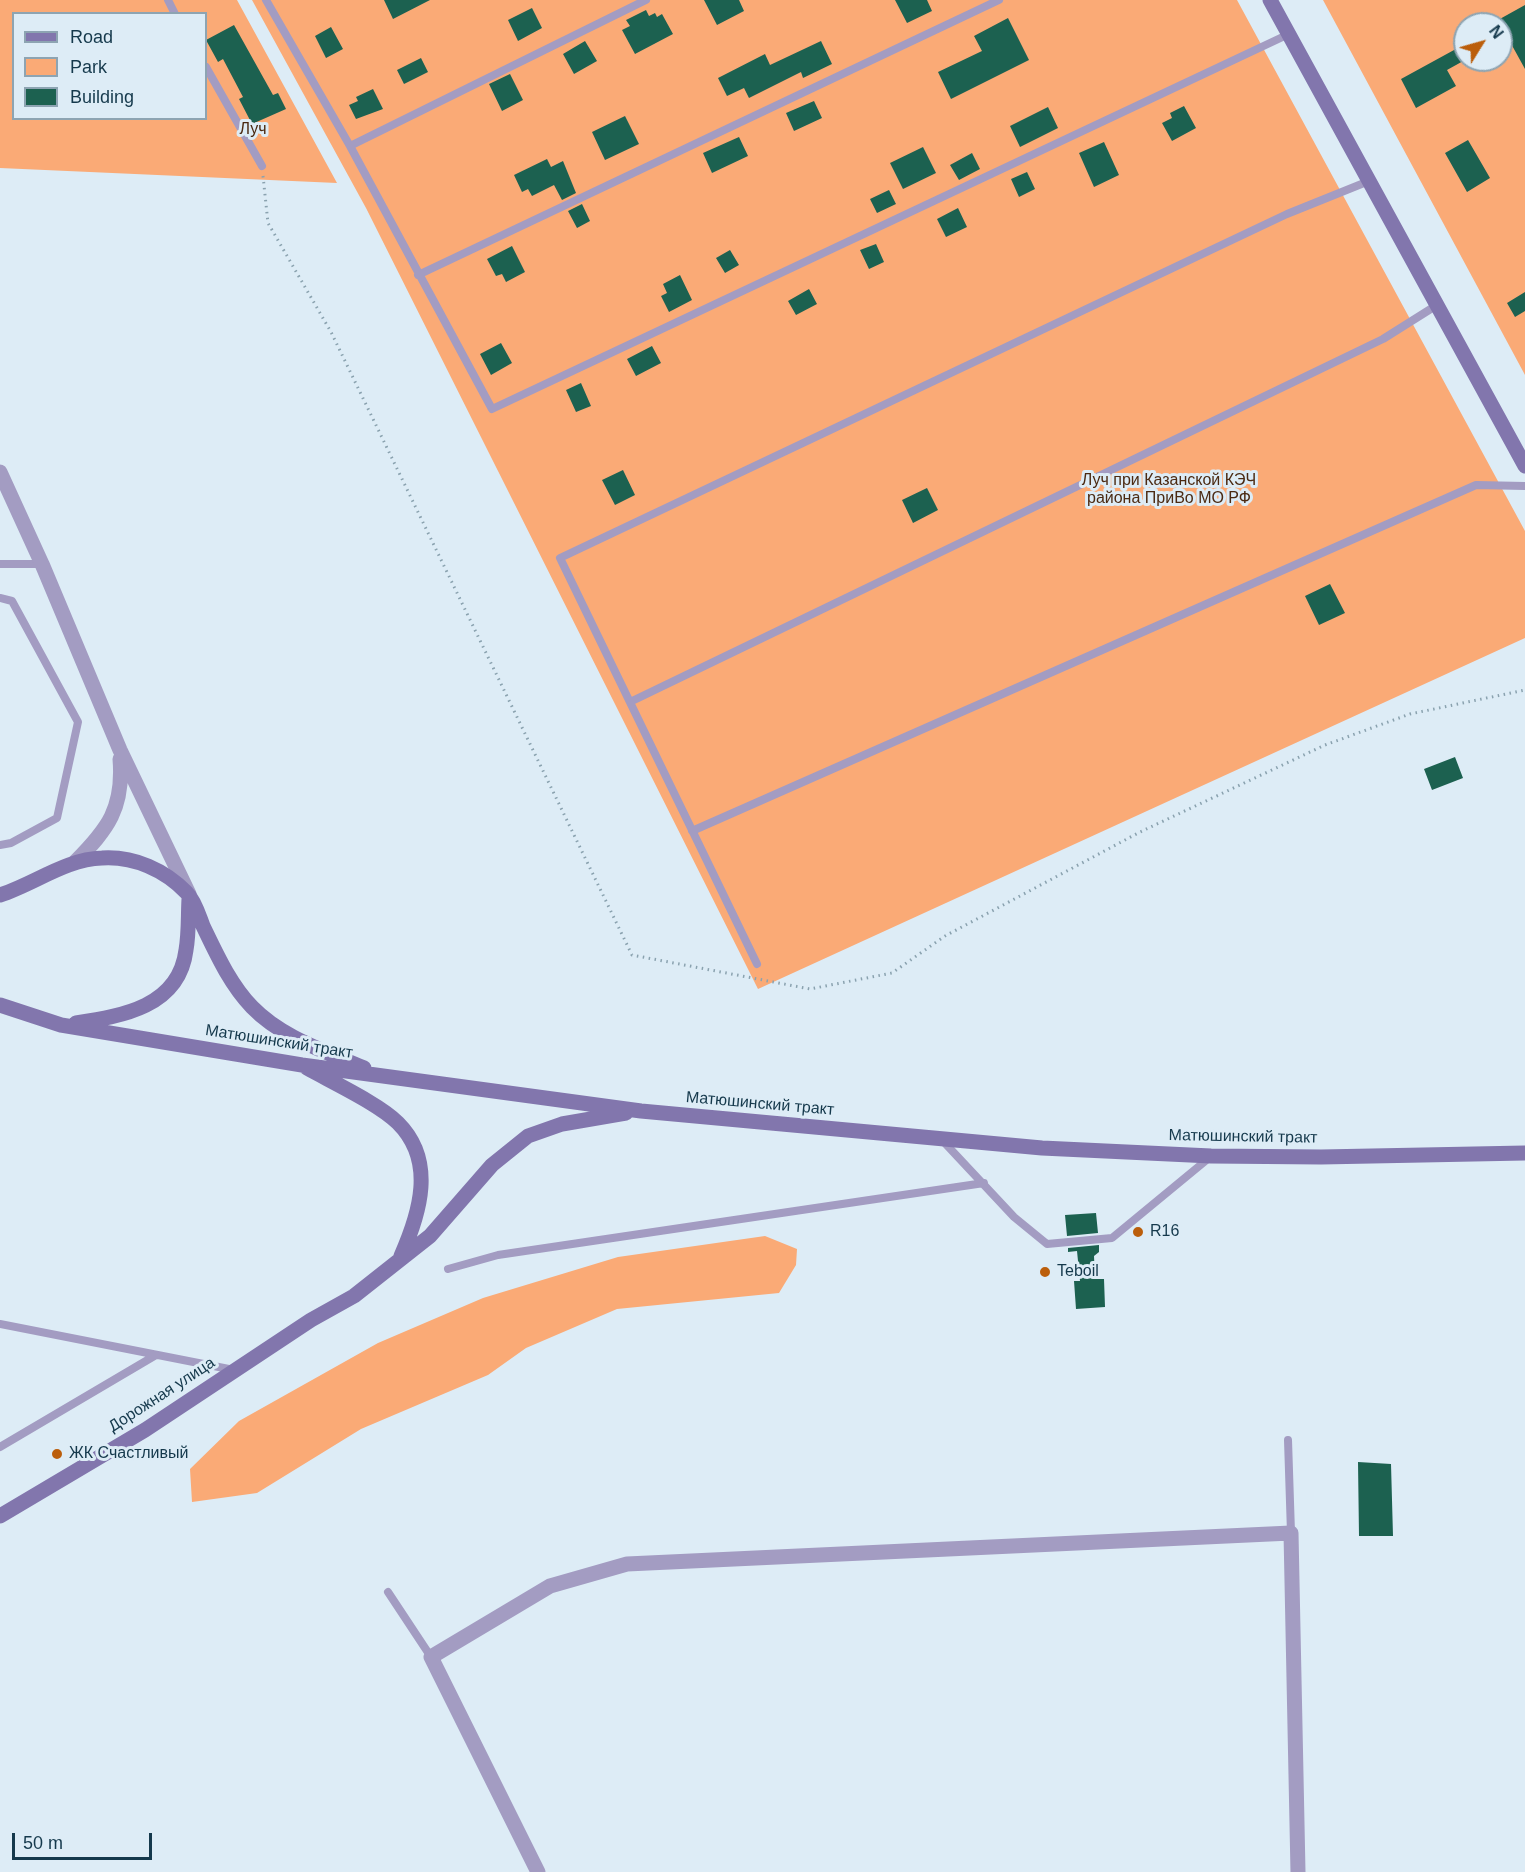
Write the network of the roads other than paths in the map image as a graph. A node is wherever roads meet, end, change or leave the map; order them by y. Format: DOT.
graph roads {
  1 [pos="278,0"];
  2 [pos="646,0"];
  3 [pos="999,0"];
  4 [pos="1270,0"];
  5 [pos="267,2"];
  6 [pos="1289,34"];
  7 [pos="207,69"];
  8 [pos="350,146"];
  9 [pos="262,166"];
  10 [pos="1369,181"];
  11 [pos="418,275"];
  12 [pos="1437,304"];
  13 [pos="1525,466"];
  14 [pos="0,472"];
  15 [pos="1525,486"];
  16 [pos="0,564"];
  17 [pos="42,564"];
  18 [pos="0,598"];
  19 [pos="630,702"];
  20 [pos="120,750"];
  21 [pos="692,831"];
  22 [pos="0,845"];
  23 [pos="75,862"];
  24 [pos="189,894"];
  25 [pos="0,895"];
  26 [pos="757,964"];
  27 [pos="0,1005"];
  28 [pos="62,1025"];
  29 [pos="302,1065"];
  30 [pos="380,1075"];
  31 [pos="641,1111"];
  32 [pos="941,1139"];
  33 [pos="1525,1153"];
  34 [pos="1211,1156"];
  35 [pos="984,1183"];
  36 [pos="399,1259"];
  37 [pos="448,1269"];
  38 [pos="0,1324"];
  39 [pos="156,1355"];
  40 [pos="234,1370"];
  41 [pos="1288,1440"];
  42 [pos="0,1447"];
  43 [pos="0,1516"];
  44 [pos="1291,1533"];
  45 [pos="388,1592"];
  46 [pos="431,1657"];
  47 [pos="538,1872"];
  48 [pos="1298,1872"];
  1 -- 5 [label="lane"];
  2 -- 8 [label="lane"];
  3 -- 11 [label="lane"];
  4 -- 6 [label="street"];
  5 -- 8 [label="lane"];
  6 -- 10 [label="street"];
  6 -- 11 [label="lane"];
  7 -- 9 [label="lane"];
  8 -- 11 [label="lane"];
  10 -- 12 [label="street"];
  10 -- 19 [label="lane"];
  12 -- 13 [label="street"];
  12 -- 19 [label="lane"];
  14 -- 17 [label="street"];
  15 -- 21 [label="lane"];
  16 -- 17 [label="lane"];
  17 -- 20 [label="street"];
  18 -- 22 [label="lane"];
  19 -- 21 [label="lane"];
  20 -- 23 [label="street"];
  20 -- 24 [label="street"];
  21 -- 26 [label="lane"];
  23 -- 24 [label="street"];
  23 -- 25 [label="street"];
  24 -- 28 [label="street"];
  24 -- 30 [label="street"];
  27 -- 28 [label="street, Матюшинский тракт"];
  28 -- 29 [label="street, Матюшинский тракт"];
  29 -- 30 [label="street, Матюшинский тракт"];
  29 -- 36 [label="street"];
  30 -- 31 [label="street, Матюшинский тракт"];
  31 -- 32 [label="street, Матюшинский тракт"];
  31 -- 36 [label="street, Дорожная улица"];
  32 -- 34 [label="street, Матюшинский тракт"];
  32 -- 35 [label="lane"];
  33 -- 34 [label="street, Матюшинский тракт"];
  34 -- 35 [label="lane"];
  35 -- 37 [label="lane"];
  36 -- 40 [label="street, Дорожная улица"];
  38 -- 39 [label="lane"];
  39 -- 40 [label="lane"];
  39 -- 42 [label="lane"];
  40 -- 43 [label="street, Дорожная улица"];
  41 -- 44 [label="lane"];
  44 -- 46 [label="street"];
  44 -- 48 [label="street"];
  45 -- 46 [label="lane"];
  46 -- 47 [label="street"];
}
